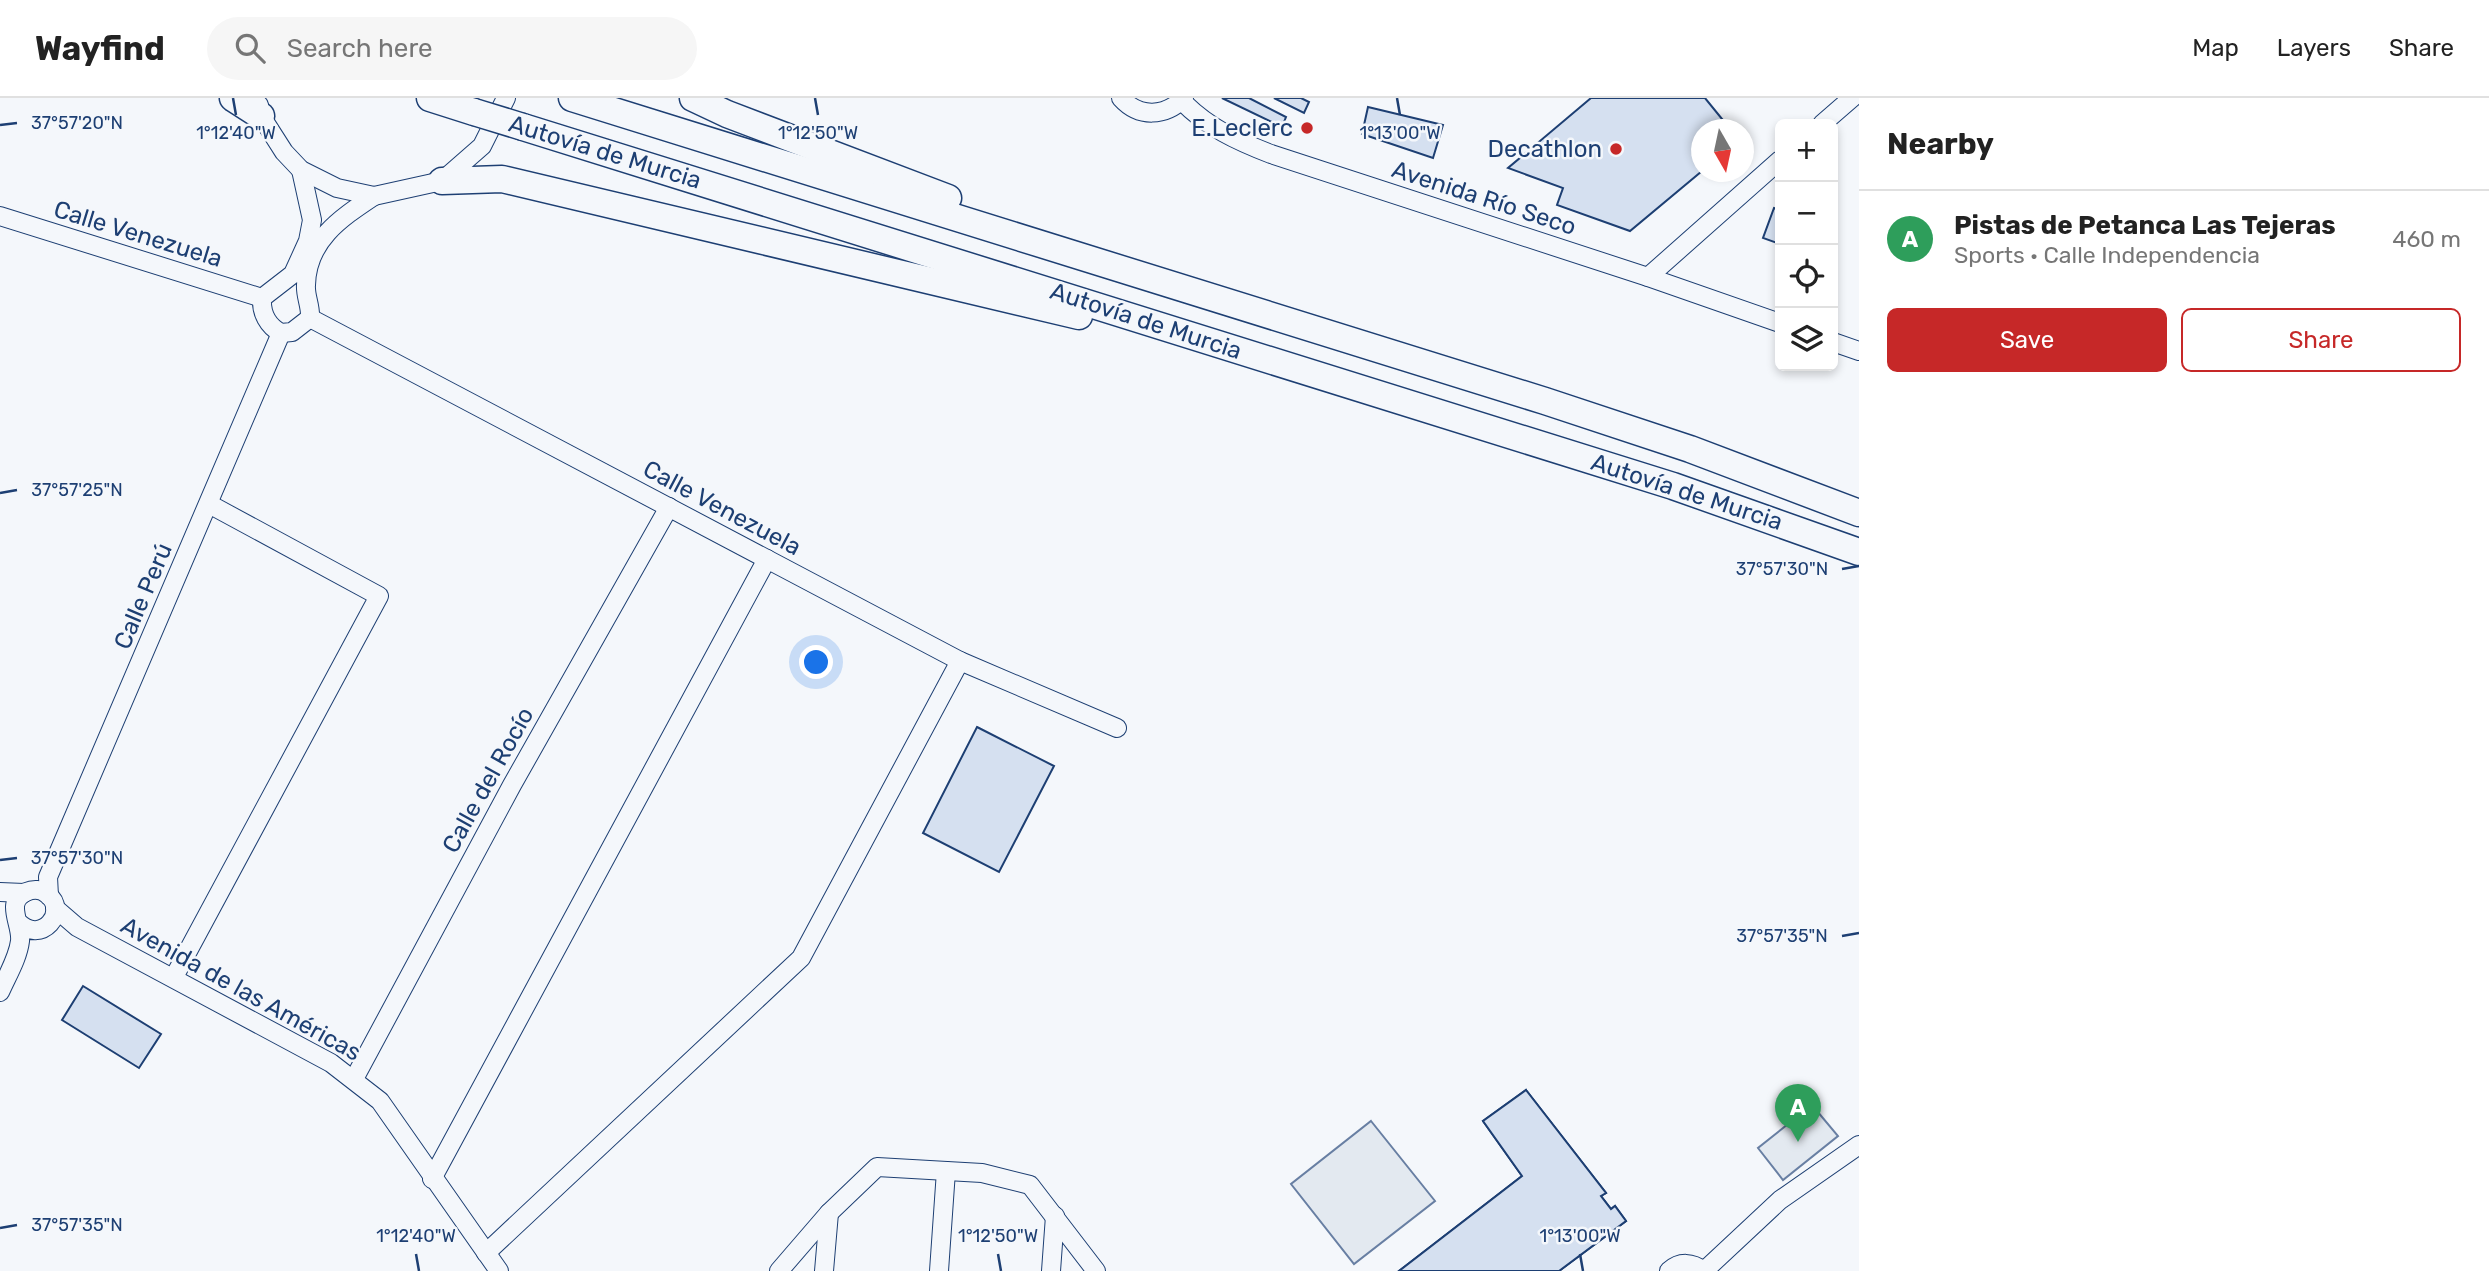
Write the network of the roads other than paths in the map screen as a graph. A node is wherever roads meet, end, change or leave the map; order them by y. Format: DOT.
graph roads {
  1 [pos="233,98"];
  2 [pos="430,98"];
  3 [pos="506,98"];
  4 [pos="572,98"];
  5 [pos="693,98"];
  6 [pos="1121,98"];
  7 [pos="1852,98"];
  8 [pos="1183,99"];
  9 [pos="259,107"];
  10 [pos="1828,119"];
  11 [pos="1775,164"];
  12 [pos="301,170"];
  13 [pos="442,181"];
  14 [pos="374,196"];
  15 [pos="0,216"];
  16 [pos="1648,277"];
  17 [pos="1192,291"];
  18 [pos="262,298"];
  19 [pos="310,318"];
  20 [pos="1775,321"];
  21 [pos="281,334"];
  22 [pos="1838,344"];
  23 [pos="1859,351"];
  24 [pos="1288,366"];
  25 [pos="209,504"];
  26 [pos="669,507"];
  27 [pos="1859,513"];
  28 [pos="1859,552"];
  29 [pos="767,559"];
  30 [pos="960,662"];
  31 [pos="1117,728"];
  32 [pos="48,877"];
  33 [pos="0,892"];
  34 [pos="27,892"];
  35 [pos="11,910"];
  36 [pos="49,914"];
  37 [pos="18,951"];
  38 [pos="174,977"];
  39 [pos="0,992"];
  40 [pos="354,1079"];
  41 [pos="1859,1145"];
  42 [pos="946,1171"];
  43 [pos="432,1179"];
  44 [pos="829,1213"];
  45 [pos="1055,1216"];
  46 [pos="486,1253"];
  47 [pos="499,1271"];
  48 [pos="779,1271"];
  49 [pos="824,1271"];
  50 [pos="939,1271"];
  51 [pos="1051,1271"];
  52 [pos="1096,1271"];
  53 [pos="1669,1271"];
  54 [pos="1704,1271"];
  1 -- 9 [label="highway"];
  2 -- 24 [label="highway, Autovía de Murcia, bridge"];
  3 -- 13 [label="street"];
  4 -- 17 [label="highway, Autovía de Murcia"];
  5 -- 17 [label="highway"];
  6 -- 8 [label="street"];
  7 -- 10 [label="street"];
  8 -- 16 [label="street, Avenida Río Seco"];
  9 -- 12 [label="street"];
  11 -- 16 [label="street"];
  12 -- 14 [label="street"];
  12 -- 18 [label="street"];
  13 -- 14 [label="street"];
  13 -- 24 [label="highway"];
  14 -- 19 [label="street"];
  15 -- 18 [label="street, Calle Venezuela"];
  16 -- 20 [label="street, Avenida Río Seco"];
  17 -- 27 [label="highway, Autovía de Murcia"];
  18 -- 21 [label="street"];
  19 -- 21 [label="street"];
  19 -- 26 [label="street, Calle Venezuela"];
  21 -- 25 [label="street, Calle Perú"];
  22 -- 23 [label="street"];
  24 -- 28 [label="highway, Autovía de Murcia"];
  25 -- 32 [label="street, Calle Perú"];
  25 -- 38 [label="street"];
  26 -- 29 [label="street, Calle Venezuela"];
  26 -- 40 [label="street, Calle del Rocío"];
  29 -- 30 [label="street, Calle Venezuela"];
  29 -- 43 [label="street"];
  30 -- 31 [label="street, Calle Venezuela"];
  30 -- 46 [label="street"];
  32 -- 34 [label="street"];
  32 -- 36 [label="street, Calle Perú"];
  33 -- 34 [label="street"];
  34 -- 35 [label="street"];
  34 -- 36 [label="street"];
  35 -- 36 [label="street"];
  35 -- 37 [label="street"];
  36 -- 37 [label="street"];
  36 -- 38 [label="street, Avenida de las Américas"];
  37 -- 39 [label="street"];
  38 -- 40 [label="street, Avenida de las Américas"];
  40 -- 43 [label="street, Avenida de las Américas"];
  41 -- 54 [label="street"];
  42 -- 44 [label="street"];
  42 -- 45 [label="street"];
  42 -- 50 [label="street"];
  43 -- 46 [label="street, Avenida de las Américas"];
  44 -- 48 [label="street"];
  44 -- 49 [label="street"];
  45 -- 51 [label="street"];
  45 -- 52 [label="street"];
  46 -- 47 [label="street, Avenida de las Américas"];
  53 -- 54 [label="street"];
}
